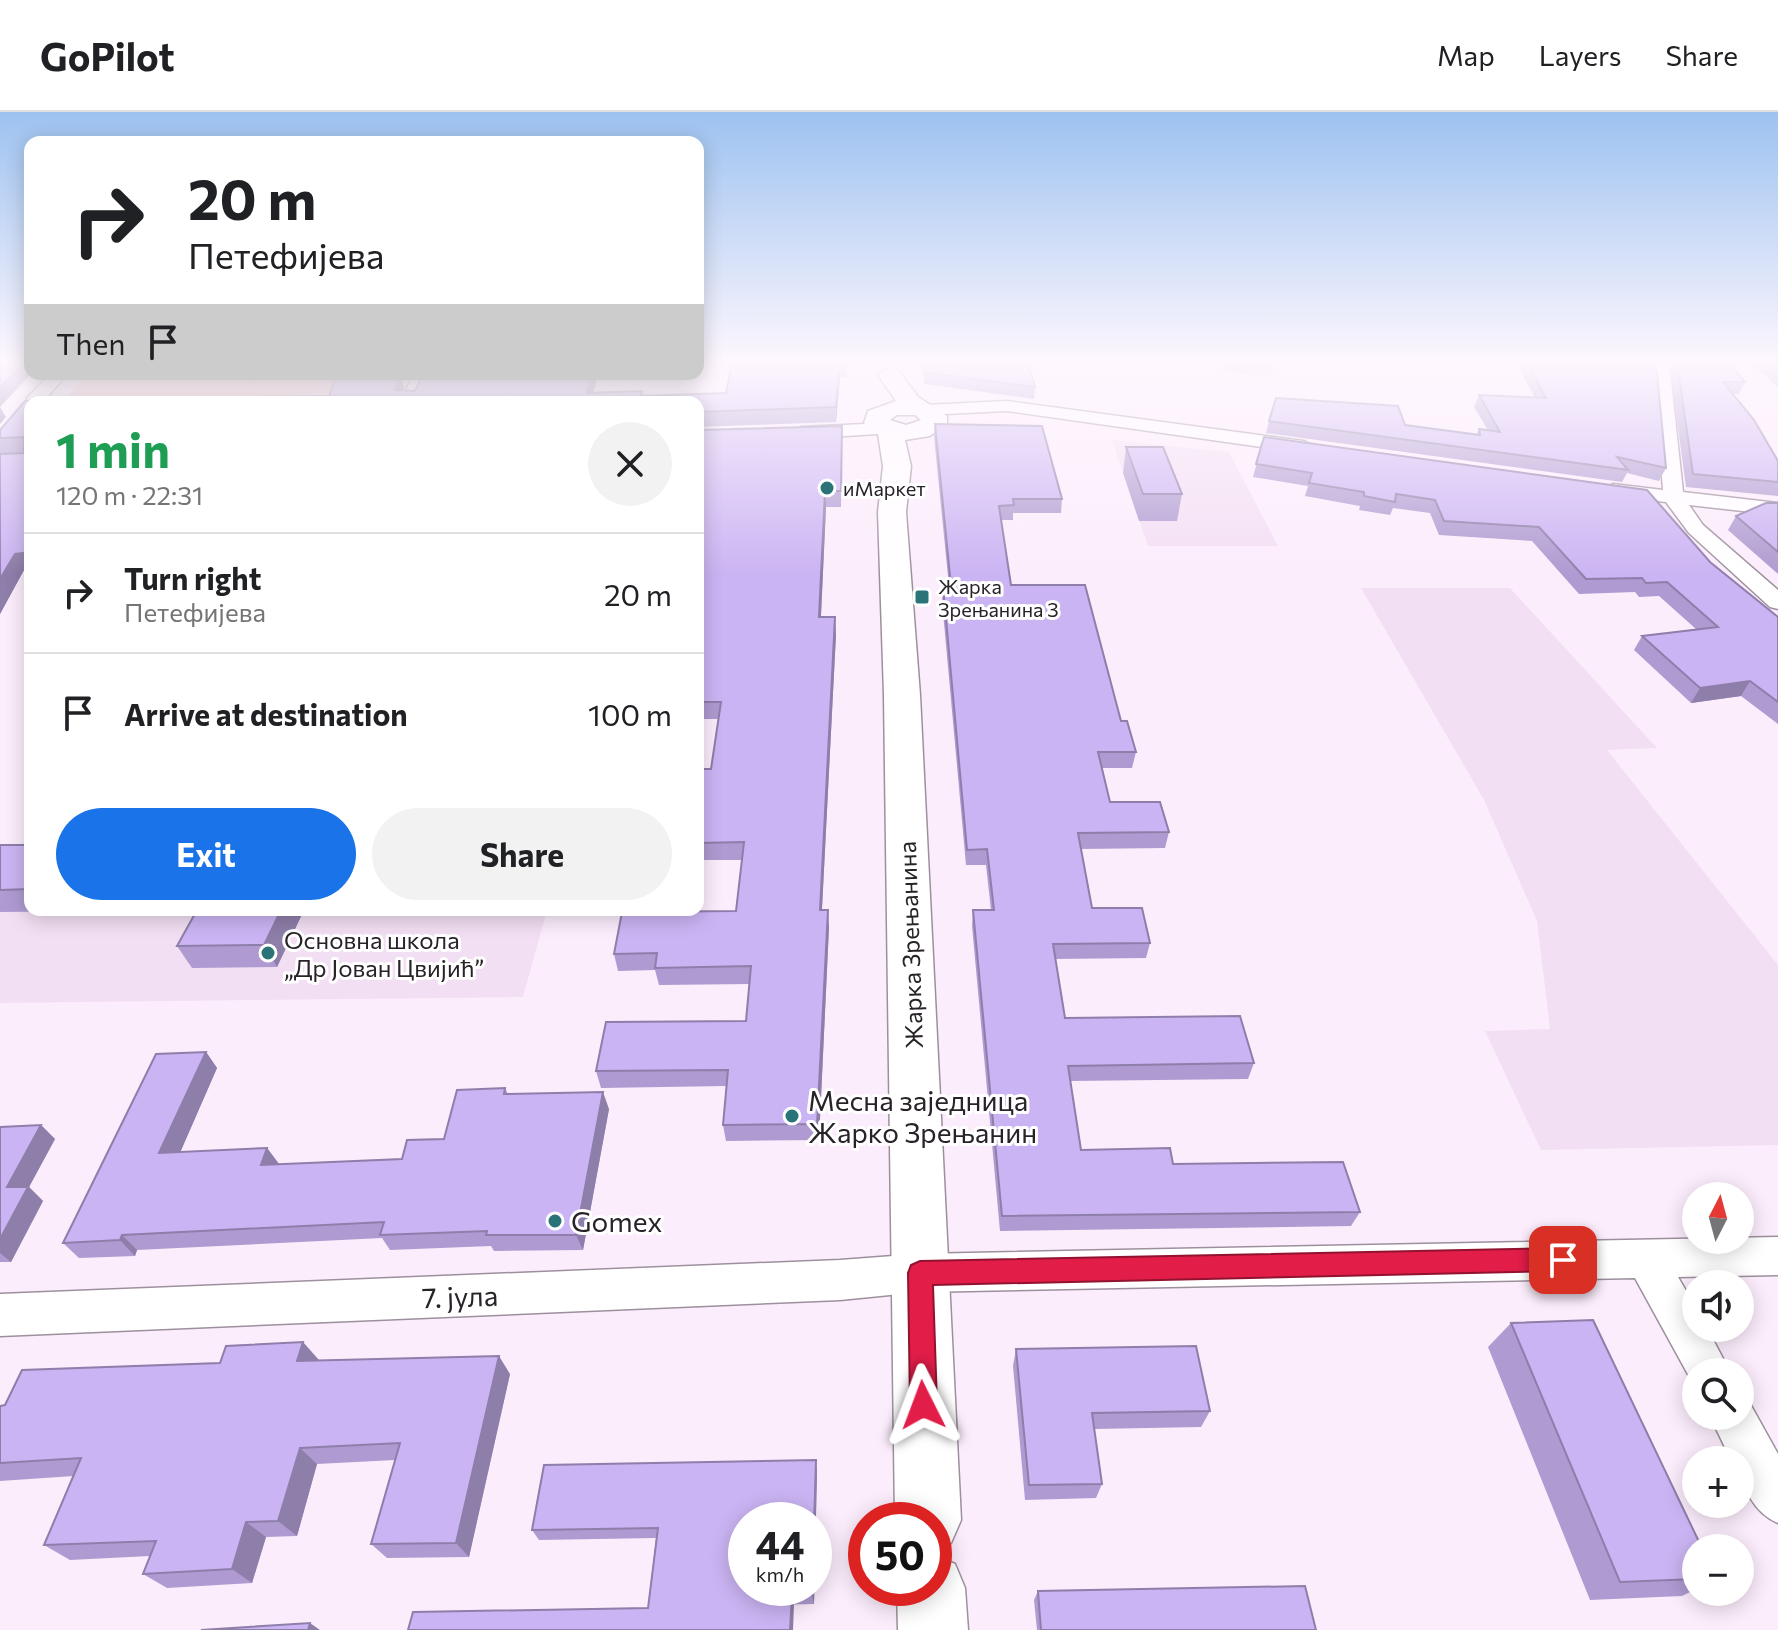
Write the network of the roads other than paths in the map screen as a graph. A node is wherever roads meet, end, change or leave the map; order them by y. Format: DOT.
graph roads {
  1 [pos="886,432"];
  2 [pos="802,433"];
  3 [pos="1200,433"];
  4 [pos="1668,433"];
  5 [pos="775,434"];
  6 [pos="1319,449"];
  7 [pos="1586,486"];
  8 [pos="1674,499"];
  9 [pos="1778,509"];
  10 [pos="1778,602"];
  11 [pos="1778,1256"];
  12 [pos="1646,1258"];
  13 [pos="920,1273"];
  14 [pos="0,1315"];
  15 [pos="1700,1358"];
  16 [pos="1740,1430"];
  17 [pos="1778,1500"];
  18 [pos="927,1502"];
  19 [pos="932,1606"];
  20 [pos="933,1630"];
  1 -- 13 [label="main road, Жарка Зрењанина"];
  2 -- 5 [label="street"];
  3 -- 6 [label="street"];
  4 -- 8 [label="street"];
  7 -- 8 [label="street"];
  8 -- 9 [label="street"];
  8 -- 10 [label="street"];
  11 -- 12 [label="street, 7. јула"];
  12 -- 13 [label="street, 7. јула"];
  12 -- 15 [label="street"];
  13 -- 14 [label="street, 7. јула"];
  13 -- 18 [label="main road, Жарка Зрењанина"];
  16 -- 17 [label="street"];
  19 -- 20 [label="main road"];
}
